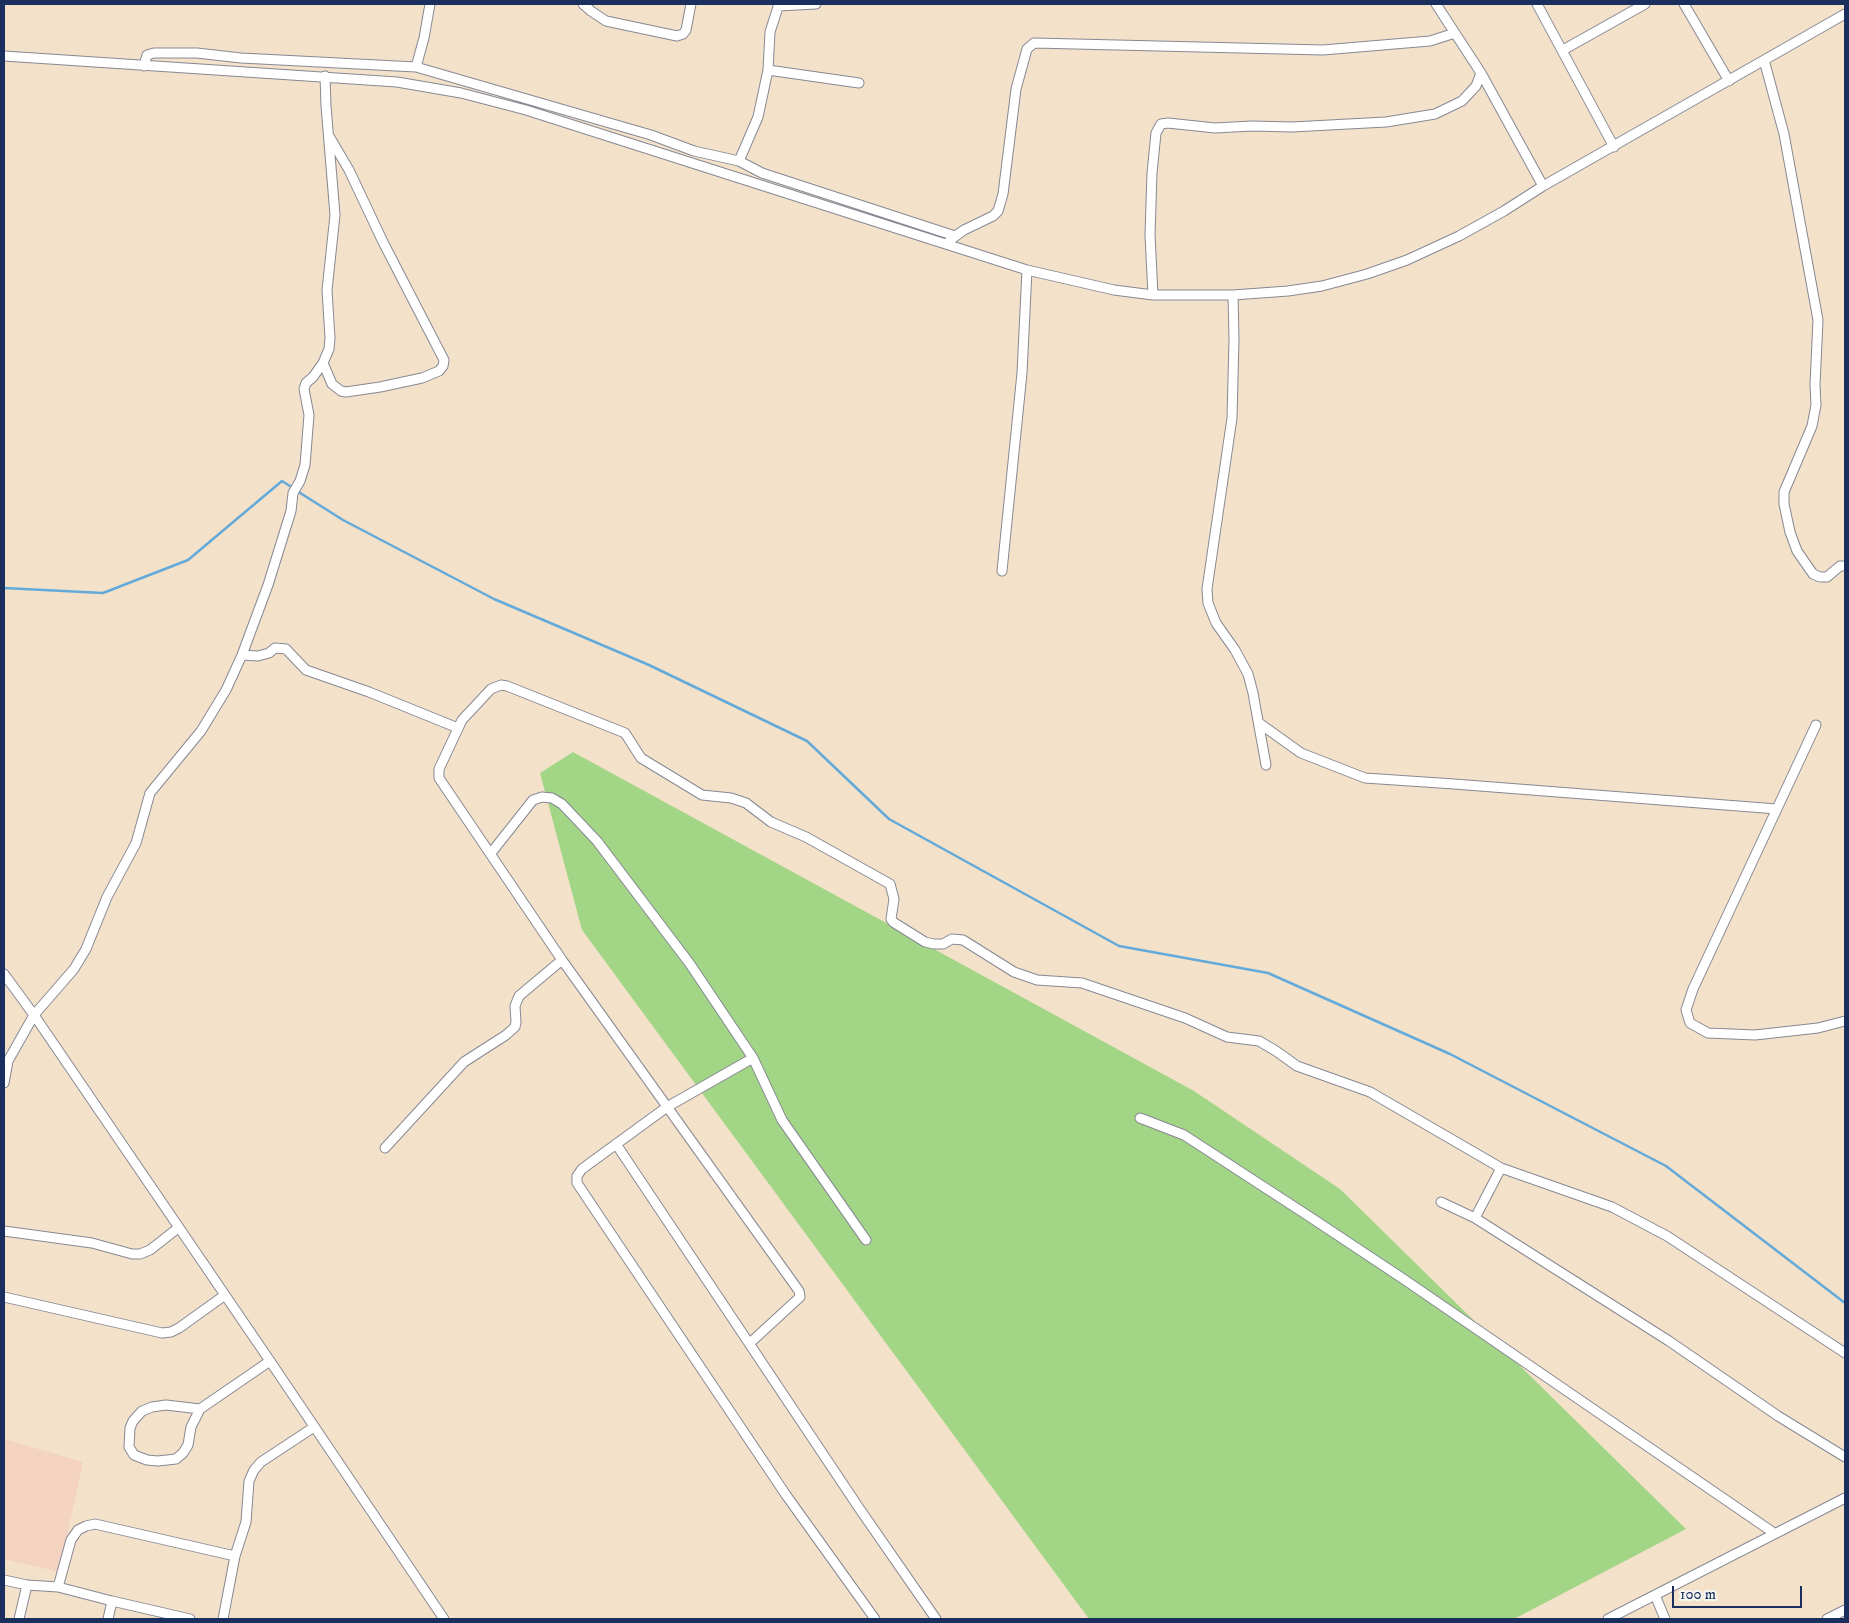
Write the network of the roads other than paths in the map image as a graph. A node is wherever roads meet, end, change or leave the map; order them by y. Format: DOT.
graph roads {
  1 [pos="430,4"];
  2 [pos="583,4"];
  3 [pos="691,4"];
  4 [pos="816,4"];
  5 [pos="1436,4"];
  6 [pos="1537,4"];
  7 [pos="1646,4"];
  8 [pos="1684,4"];
  9 [pos="778,5"];
  10 [pos="1845,14"];
  11 [pos="1455,34"];
  12 [pos="1563,50"];
  13 [pos="4,56"];
  14 [pos="1764,60"];
  15 [pos="144,66"];
  16 [pos="416,67"];
  17 [pos="768,70"];
  18 [pos="1481,73"];
  19 [pos="325,76"];
  20 [pos="1729,81"];
  21 [pos="859,84"];
  22 [pos="329,136"];
  23 [pos="1614,146"];
  24 [pos="739,161"];
  25 [pos="1542,186"];
  26 [pos="955,236"];
  27 [pos="946,243"];
  28 [pos="1027,270"];
  29 [pos="1153,295"];
  30 [pos="1233,295"];
  31 [pos="323,363"];
  32 [pos="1845,566"];
  33 [pos="1002,571"];
  34 [pos="242,655"];
  35 [pos="1259,723"];
  36 [pos="1816,726"];
  37 [pos="458,728"];
  38 [pos="1266,765"];
  39 [pos="1777,809"];
  40 [pos="491,853"];
  41 [pos="562,960"];
  42 [pos="4,974"];
  43 [pos="34,1015"];
  44 [pos="1845,1021"];
  45 [pos="753,1058"];
  46 [pos="6,1061"];
  47 [pos="4,1082"];
  48 [pos="667,1107"];
  49 [pos="1140,1118"];
  50 [pos="616,1144"];
  51 [pos="385,1148"];
  52 [pos="1502,1168"];
  53 [pos="1441,1202"];
  54 [pos="1475,1218"];
  55 [pos="178,1228"];
  56 [pos="4,1231"];
  57 [pos="866,1240"];
  58 [pos="225,1296"];
  59 [pos="4,1297"];
  60 [pos="750,1343"];
  61 [pos="1845,1353"];
  62 [pos="270,1362"];
  63 [pos="200,1409"];
  64 [pos="314,1427"];
  65 [pos="1845,1457"];
  66 [pos="1845,1498"];
  67 [pos="1774,1533"];
  68 [pos="235,1556"];
  69 [pos="4,1580"];
  70 [pos="27,1585"];
  71 [pos="58,1587"];
  72 [pos="1655,1595"];
  73 [pos="112,1601"];
  74 [pos="1845,1610"];
  75 [pos="19,1619"];
  76 [pos="108,1619"];
  77 [pos="186,1619"];
  78 [pos="223,1619"];
  79 [pos="444,1619"];
  80 [pos="874,1619"];
  81 [pos="936,1619"];
  82 [pos="1608,1619"];
  83 [pos="1665,1619"];
  84 [pos="1826,1619"];
  1 -- 16 [label="street"];
  2 -- 3 [label="street"];
  4 -- 9 [label="street"];
  5 -- 11 [label="street"];
  6 -- 12 [label="street"];
  7 -- 12 [label="street"];
  8 -- 20 [label="street"];
  9 -- 17 [label="street"];
  10 -- 14 [label="street"];
  11 -- 18 [label="street"];
  11 -- 26 [label="street"];
  12 -- 23 [label="street"];
  13 -- 15 [label="street"];
  14 -- 20 [label="street"];
  14 -- 32 [label="street"];
  15 -- 16 [label="street"];
  15 -- 19 [label="street"];
  16 -- 24 [label="street"];
  17 -- 21 [label="street"];
  17 -- 24 [label="street"];
  18 -- 25 [label="street"];
  18 -- 29 [label="street"];
  19 -- 22 [label="street"];
  19 -- 27 [label="street"];
  20 -- 23 [label="street"];
  22 -- 31 [label="street"];
  22 -- 31 [label="street"];
  23 -- 25 [label="street"];
  24 -- 26 [label="street"];
  25 -- 30 [label="street"];
  26 -- 27 [label="street"];
  27 -- 28 [label="street"];
  28 -- 29 [label="street"];
  28 -- 33 [label="street"];
  29 -- 30 [label="street"];
  30 -- 35 [label="street"];
  31 -- 34 [label="street"];
  34 -- 37 [label="street"];
  34 -- 43 [label="street"];
  35 -- 38 [label="street"];
  35 -- 39 [label="street"];
  36 -- 39 [label="street"];
  37 -- 40 [label="street"];
  37 -- 52 [label="street"];
  39 -- 44 [label="street"];
  40 -- 41 [label="street"];
  40 -- 45 [label="street"];
  41 -- 48 [label="street"];
  41 -- 51 [label="street"];
  42 -- 43 [label="street"];
  43 -- 46 [label="street"];
  43 -- 55 [label="street"];
  45 -- 48 [label="street"];
  45 -- 57 [label="street"];
  46 -- 47 [label="street"];
  48 -- 50 [label="street"];
  48 -- 60 [label="street"];
  49 -- 67 [label="street"];
  50 -- 60 [label="street"];
  50 -- 80 [label="street"];
  52 -- 54 [label="street"];
  52 -- 61 [label="street"];
  53 -- 54 [label="street"];
  54 -- 65 [label="street"];
  55 -- 56 [label="street"];
  55 -- 58 [label="street"];
  58 -- 59 [label="street"];
  58 -- 62 [label="street"];
  60 -- 81 [label="street"];
  62 -- 63 [label="street"];
  62 -- 64 [label="street"];
  63 -- 63 [label="street"];
  64 -- 68 [label="street"];
  64 -- 79 [label="street"];
  66 -- 67 [label="street"];
  67 -- 72 [label="street"];
  68 -- 71 [label="street"];
  68 -- 78 [label="street"];
  69 -- 70 [label="street"];
  70 -- 71 [label="street"];
  70 -- 75 [label="street"];
  71 -- 73 [label="street"];
  72 -- 82 [label="street"];
  72 -- 83 [label="street"];
  73 -- 76 [label="street"];
  73 -- 77 [label="street"];
  74 -- 84 [label="street"];
}
